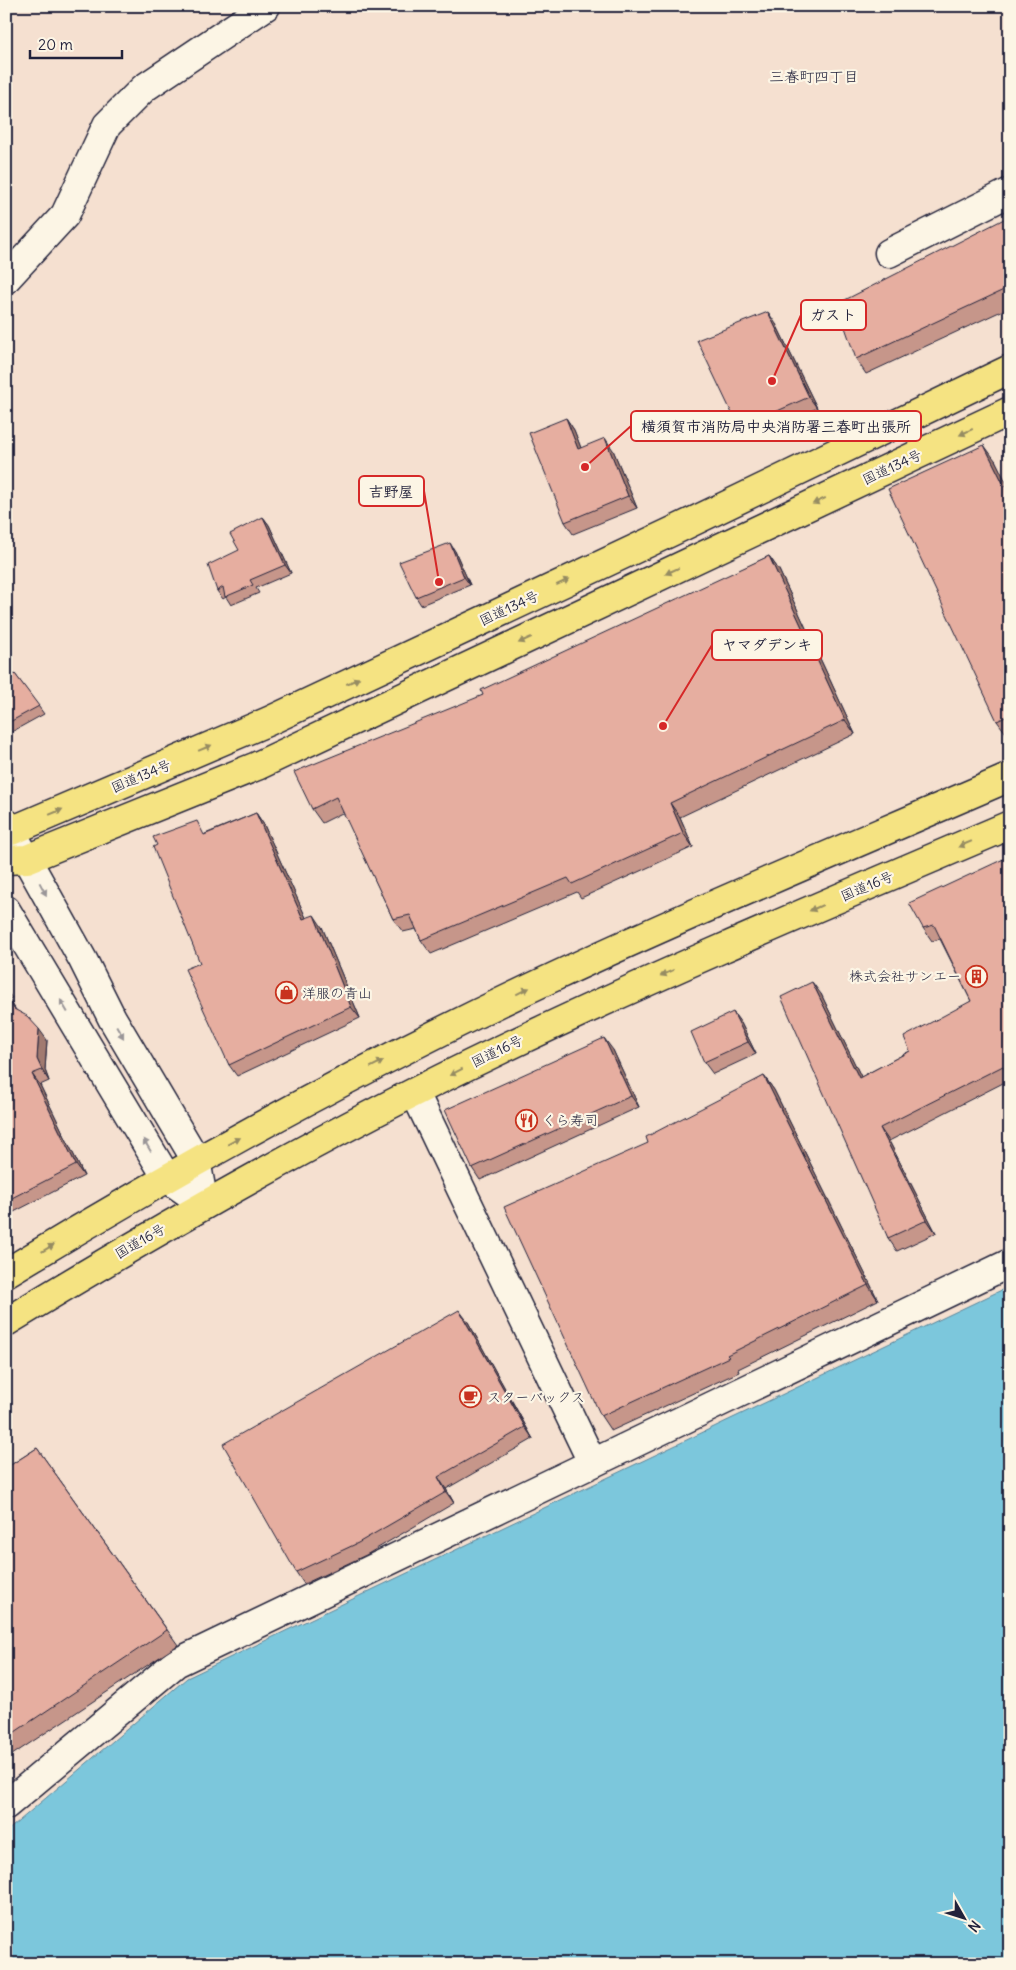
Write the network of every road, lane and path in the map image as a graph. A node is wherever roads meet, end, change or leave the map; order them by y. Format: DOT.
graph roads {
  1 [pos="266,6"];
  2 [pos="1010,192"];
  3 [pos="890,253"];
  4 [pos="6,280"];
  5 [pos="1010,369"];
  6 [pos="1010,411"];
  7 [pos="1010,777"];
  8 [pos="1010,824"];
  9 [pos="9,827"];
  10 [pos="17,859"];
  11 [pos="6,910"];
  12 [pos="416,1092"];
  13 [pos="196,1160"];
  14 [pos="167,1178"];
  15 [pos="204,1204"];
  16 [pos="1010,1263"];
  17 [pos="6,1273"];
  18 [pos="6,1322"];
  19 [pos="592,1462"];
  20 [pos="6,1805"];
  1 -- 4 [label="street"];
  2 -- 3 [label="street"];
  9 -- 5 [label="highway, 国道134号, one-way"];
  6 -- 10 [label="highway, 国道134号, one-way"];
  13 -- 7 [label="highway, one-way"];
  8 -- 12 [label="highway, 国道16号, one-way"];
  9 -- 10 [label="street"];
  10 -- 13 [label="street, one-way"];
  14 -- 11 [label="street, one-way"];
  12 -- 15 [label="highway, 国道16号"];
  12 -- 19 [label="street"];
  13 -- 14 [label="highway"];
  13 -- 15 [label="street"];
  14 -- 15 [label="street"];
  17 -- 14 [label="highway, one-way"];
  15 -- 18 [label="highway, 国道16号"];
  16 -- 19 [label="street"];
  19 -- 20 [label="street"];
}
